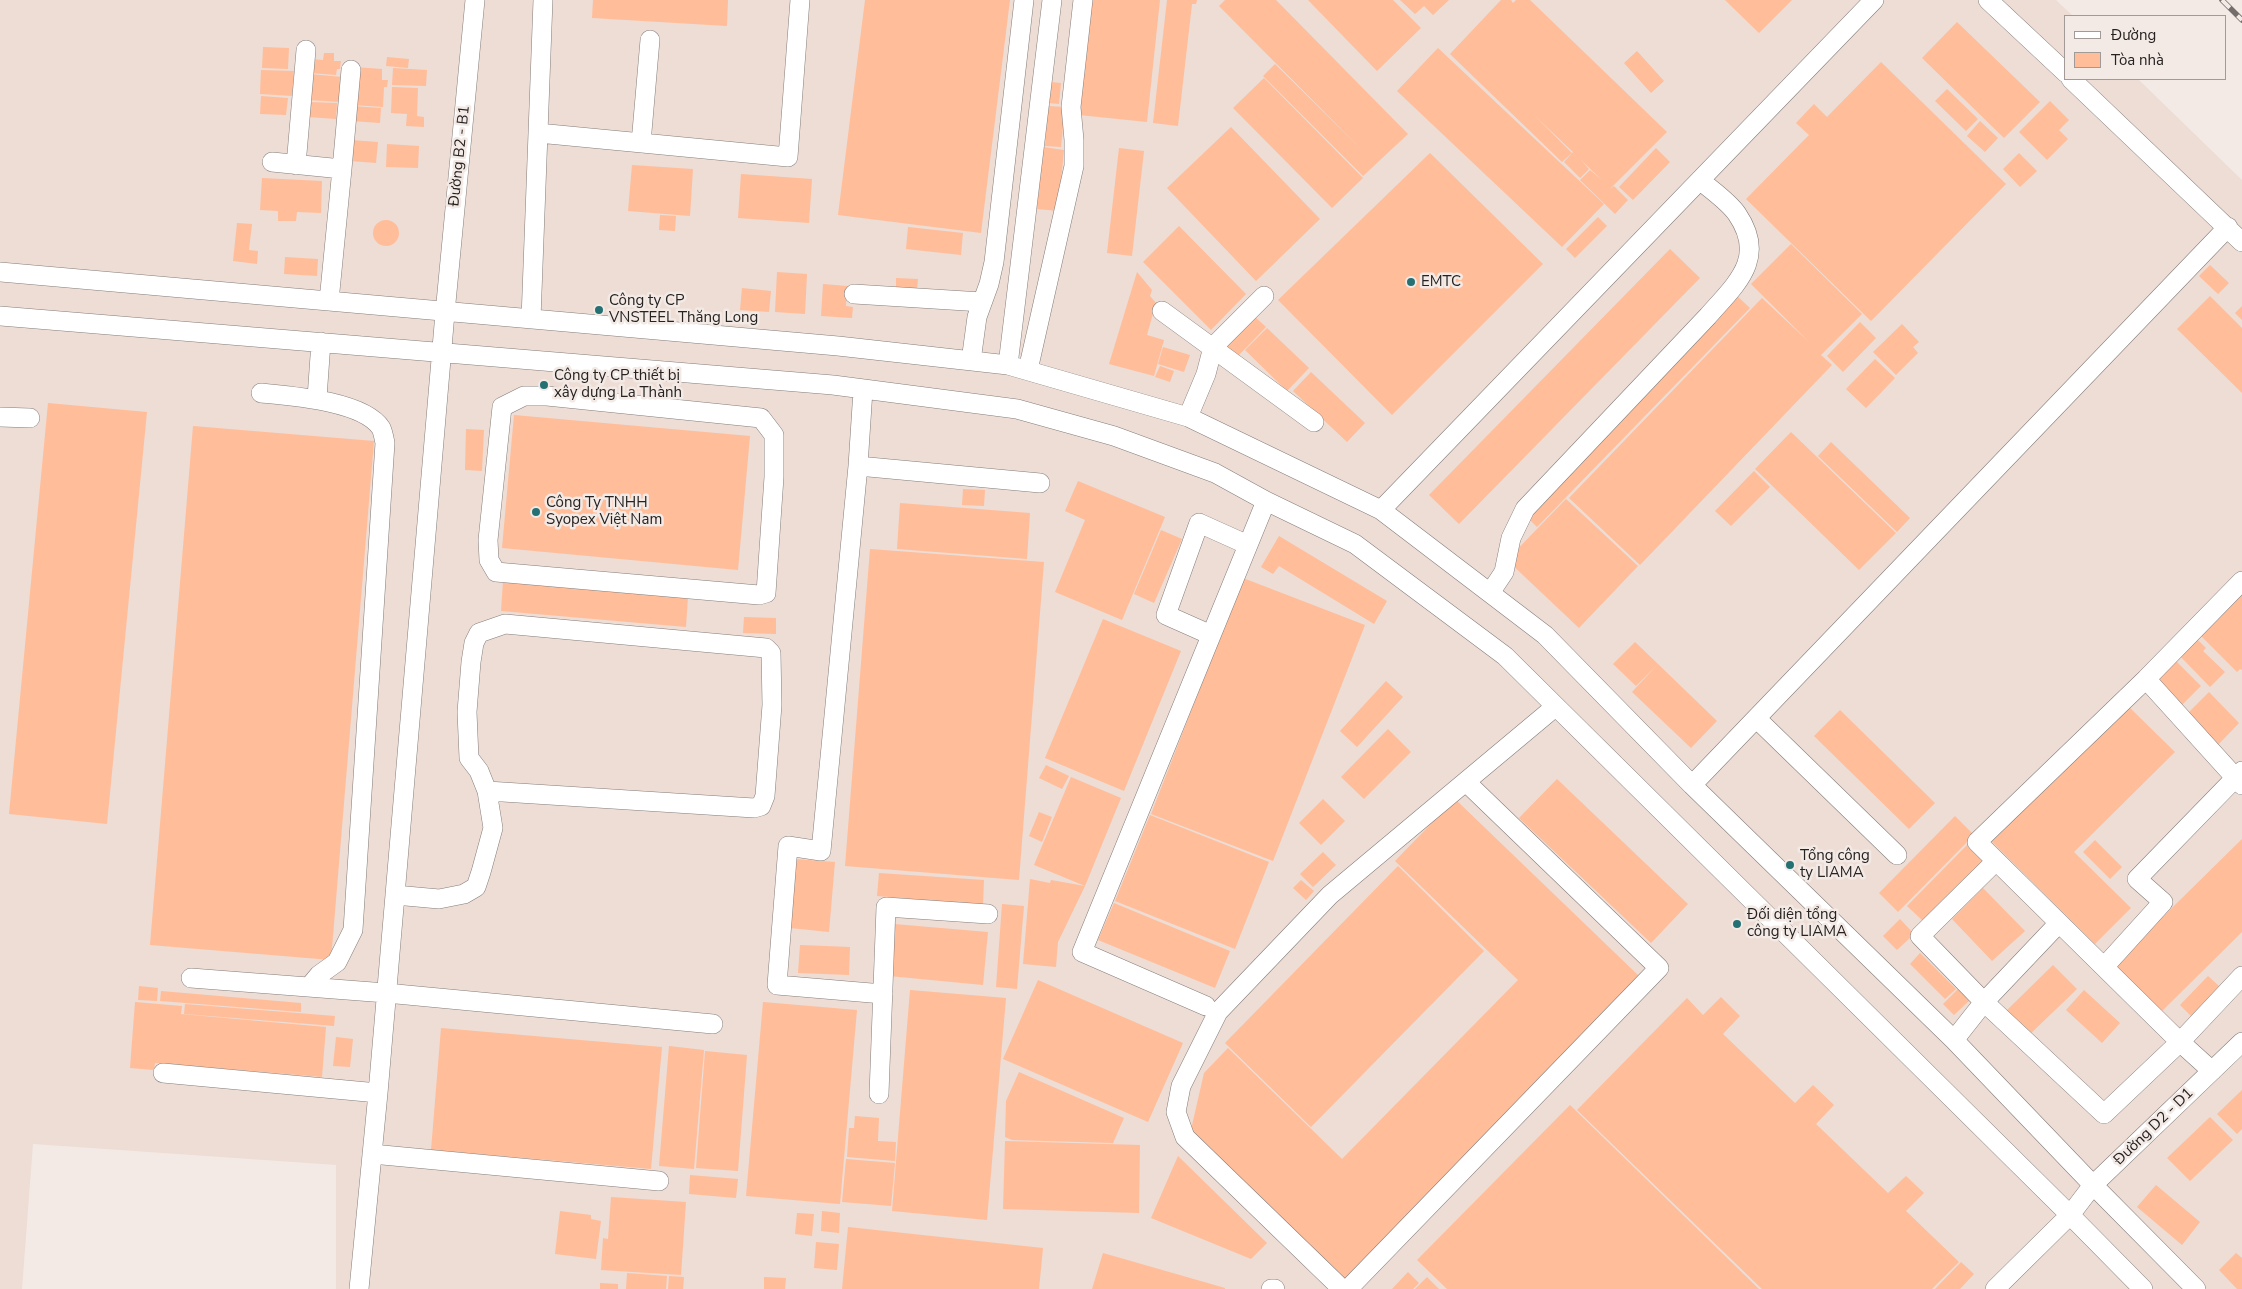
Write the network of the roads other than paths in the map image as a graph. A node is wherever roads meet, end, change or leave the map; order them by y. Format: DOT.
graph roads {
  1 [pos="475,0"];
  2 [pos="543,0"];
  3 [pos="800,0"];
  4 [pos="1024,0"];
  5 [pos="1052,0"];
  6 [pos="1083,0"];
  7 [pos="1874,0"];
  8 [pos="1988,0"];
  9 [pos="650,40"];
  10 [pos="306,50"];
  11 [pos="351,70"];
  12 [pos="2064,71"];
  13 [pos="2072,80"];
  14 [pos="538,133"];
  15 [pos="641,143"];
  16 [pos="272,162"];
  17 [pos="296,165"];
  18 [pos="342,170"];
  19 [pos="1700,180"];
  20 [pos="2228,227"];
  21 [pos="2242,242"];
  22 [pos="0,272"];
  23 [pos="854,294"];
  24 [pos="1264,296"];
  25 [pos="329,301"];
  26 [pos="982,302"];
  27 [pos="1162,311"];
  28 [pos="445,313"];
  29 [pos="0,316"];
  30 [pos="531,319"];
  31 [pos="321,342"];
  32 [pos="1213,347"];
  33 [pos="443,352"];
  34 [pos="971,361"];
  35 [pos="1008,365"];
  36 [pos="1028,370"];
  37 [pos="862,390"];
  38 [pos="261,394"];
  39 [pos="317,398"];
  40 [pos="1188,417"];
  41 [pos="0,418"];
  42 [pos="30,418"];
  43 [pos="1314,422"];
  44 [pos="774,435"];
  45 [pos="858,466"];
  46 [pos="1040,482"];
  47 [pos="1266,501"];
  48 [pos="1382,510"];
  49 [pos="1248,545"];
  50 [pos="2242,581"];
  51 [pos="1490,593"];
  52 [pos="1211,636"];
  53 [pos="2146,679"];
  54 [pos="1555,707"];
  55 [pos="1757,719"];
  56 [pos="2239,778"];
  57 [pos="1466,782"];
  58 [pos="1692,785"];
  59 [pos="487,792"];
  60 [pos="1897,855"];
  61 [pos="1996,861"];
  62 [pos="395,895"];
  63 [pos="988,914"];
  64 [pos="2059,923"];
  65 [pos="2104,967"];
  66 [pos="2242,976"];
  67 [pos="191,978"];
  68 [pos="309,987"];
  69 [pos="386,993"];
  70 [pos="883,994"];
  71 [pos="1984,1002"];
  72 [pos="1206,1006"];
  73 [pos="713,1024"];
  74 [pos="1954,1040"];
  75 [pos="2180,1042"];
  76 [pos="2242,1042"];
  77 [pos="2212,1071"];
  78 [pos="164,1073"];
  79 [pos="378,1093"];
  80 [pos="879,1094"];
  81 [pos="372,1154"];
  82 [pos="659,1181"];
  83 [pos="2093,1186"];
  84 [pos="2070,1215"];
  85 [pos="359,1289"];
  86 [pos="1342,1289"];
  87 [pos="1348,1289"];
  88 [pos="1994,1289"];
  89 [pos="2143,1289"];
  90 [pos="2196,1289"];
  1 -- 28 [label="street, Đường B2 - B1"];
  2 -- 14 [label="street"];
  3 -- 15 [label="street"];
  4 -- 26 [label="street"];
  5 -- 35 [label="street"];
  6 -- 36 [label="street"];
  7 -- 19 [label="street"];
  8 -- 12 [label="street"];
  9 -- 15 [label="street"];
  10 -- 17 [label="street"];
  11 -- 18 [label="street"];
  13 -- 20 [label="street"];
  14 -- 15 [label="street"];
  14 -- 30 [label="street"];
  16 -- 17 [label="street"];
  17 -- 18 [label="street"];
  18 -- 25 [label="street"];
  19 -- 48 [label="street"];
  19 -- 51 [label="street"];
  20 -- 21 [label="street"];
  20 -- 55 [label="street"];
  22 -- 25 [label="street"];
  23 -- 26 [label="street"];
  24 -- 32 [label="street"];
  25 -- 28 [label="street"];
  26 -- 34 [label="street"];
  27 -- 32 [label="street"];
  28 -- 30 [label="street"];
  28 -- 33 [label="street, Đường B2 - B1"];
  29 -- 31 [label="street"];
  30 -- 34 [label="street"];
  31 -- 33 [label="street"];
  31 -- 39 [label="street"];
  32 -- 40 [label="street"];
  32 -- 43 [label="street"];
  33 -- 37 [label="street"];
  33 -- 62 [label="street, Đường B2 - B1"];
  34 -- 35 [label="street"];
  35 -- 36 [label="street"];
  36 -- 40 [label="street"];
  37 -- 45 [label="street"];
  37 -- 47 [label="street"];
  38 -- 39 [label="street"];
  39 -- 68 [label="street"];
  40 -- 48 [label="street"];
  41 -- 42 [label="street"];
  44 -- 44 [label="street"];
  45 -- 46 [label="street"];
  45 -- 70 [label="street"];
  47 -- 49 [label="street"];
  47 -- 54 [label="street"];
  48 -- 51 [label="street"];
  49 -- 52 [label="street"];
  49 -- 52 [label="street"];
  50 -- 53 [label="street"];
  51 -- 58 [label="street"];
  52 -- 72 [label="street"];
  53 -- 56 [label="street"];
  53 -- 61 [label="street"];
  54 -- 57 [label="street"];
  54 -- 84 [label="street"];
  55 -- 58 [label="street"];
  55 -- 60 [label="street"];
  56 -- 65 [label="street"];
  57 -- 86 [label="street"];
  57 -- 87 [label="street"];
  58 -- 74 [label="street"];
  59 -- 59 [label="street"];
  59 -- 62 [label="street"];
  61 -- 64 [label="street"];
  61 -- 71 [label="street"];
  62 -- 69 [label="street, Đường B2 - B1"];
  63 -- 70 [label="street"];
  64 -- 65 [label="street"];
  64 -- 71 [label="street"];
  65 -- 75 [label="street"];
  66 -- 75 [label="street"];
  67 -- 68 [label="street"];
  68 -- 69 [label="street"];
  69 -- 73 [label="street"];
  69 -- 79 [label="street, Đường B2 - B1"];
  70 -- 80 [label="street"];
  71 -- 74 [label="street"];
  71 -- 75 [label="street"];
  74 -- 83 [label="street"];
  75 -- 77 [label="street"];
  76 -- 77 [label="street, Đường D2 - D1"];
  77 -- 83 [label="street, Đường D2 - D1"];
  78 -- 79 [label="street"];
  79 -- 81 [label="street, Đường B2 - B1"];
  81 -- 82 [label="street"];
  81 -- 85 [label="street, Đường B2 - B1"];
  83 -- 84 [label="street, Đường D2 - D1"];
  83 -- 90 [label="street"];
  84 -- 88 [label="street, Đường D2 - D1"];
  84 -- 89 [label="street"];
}
